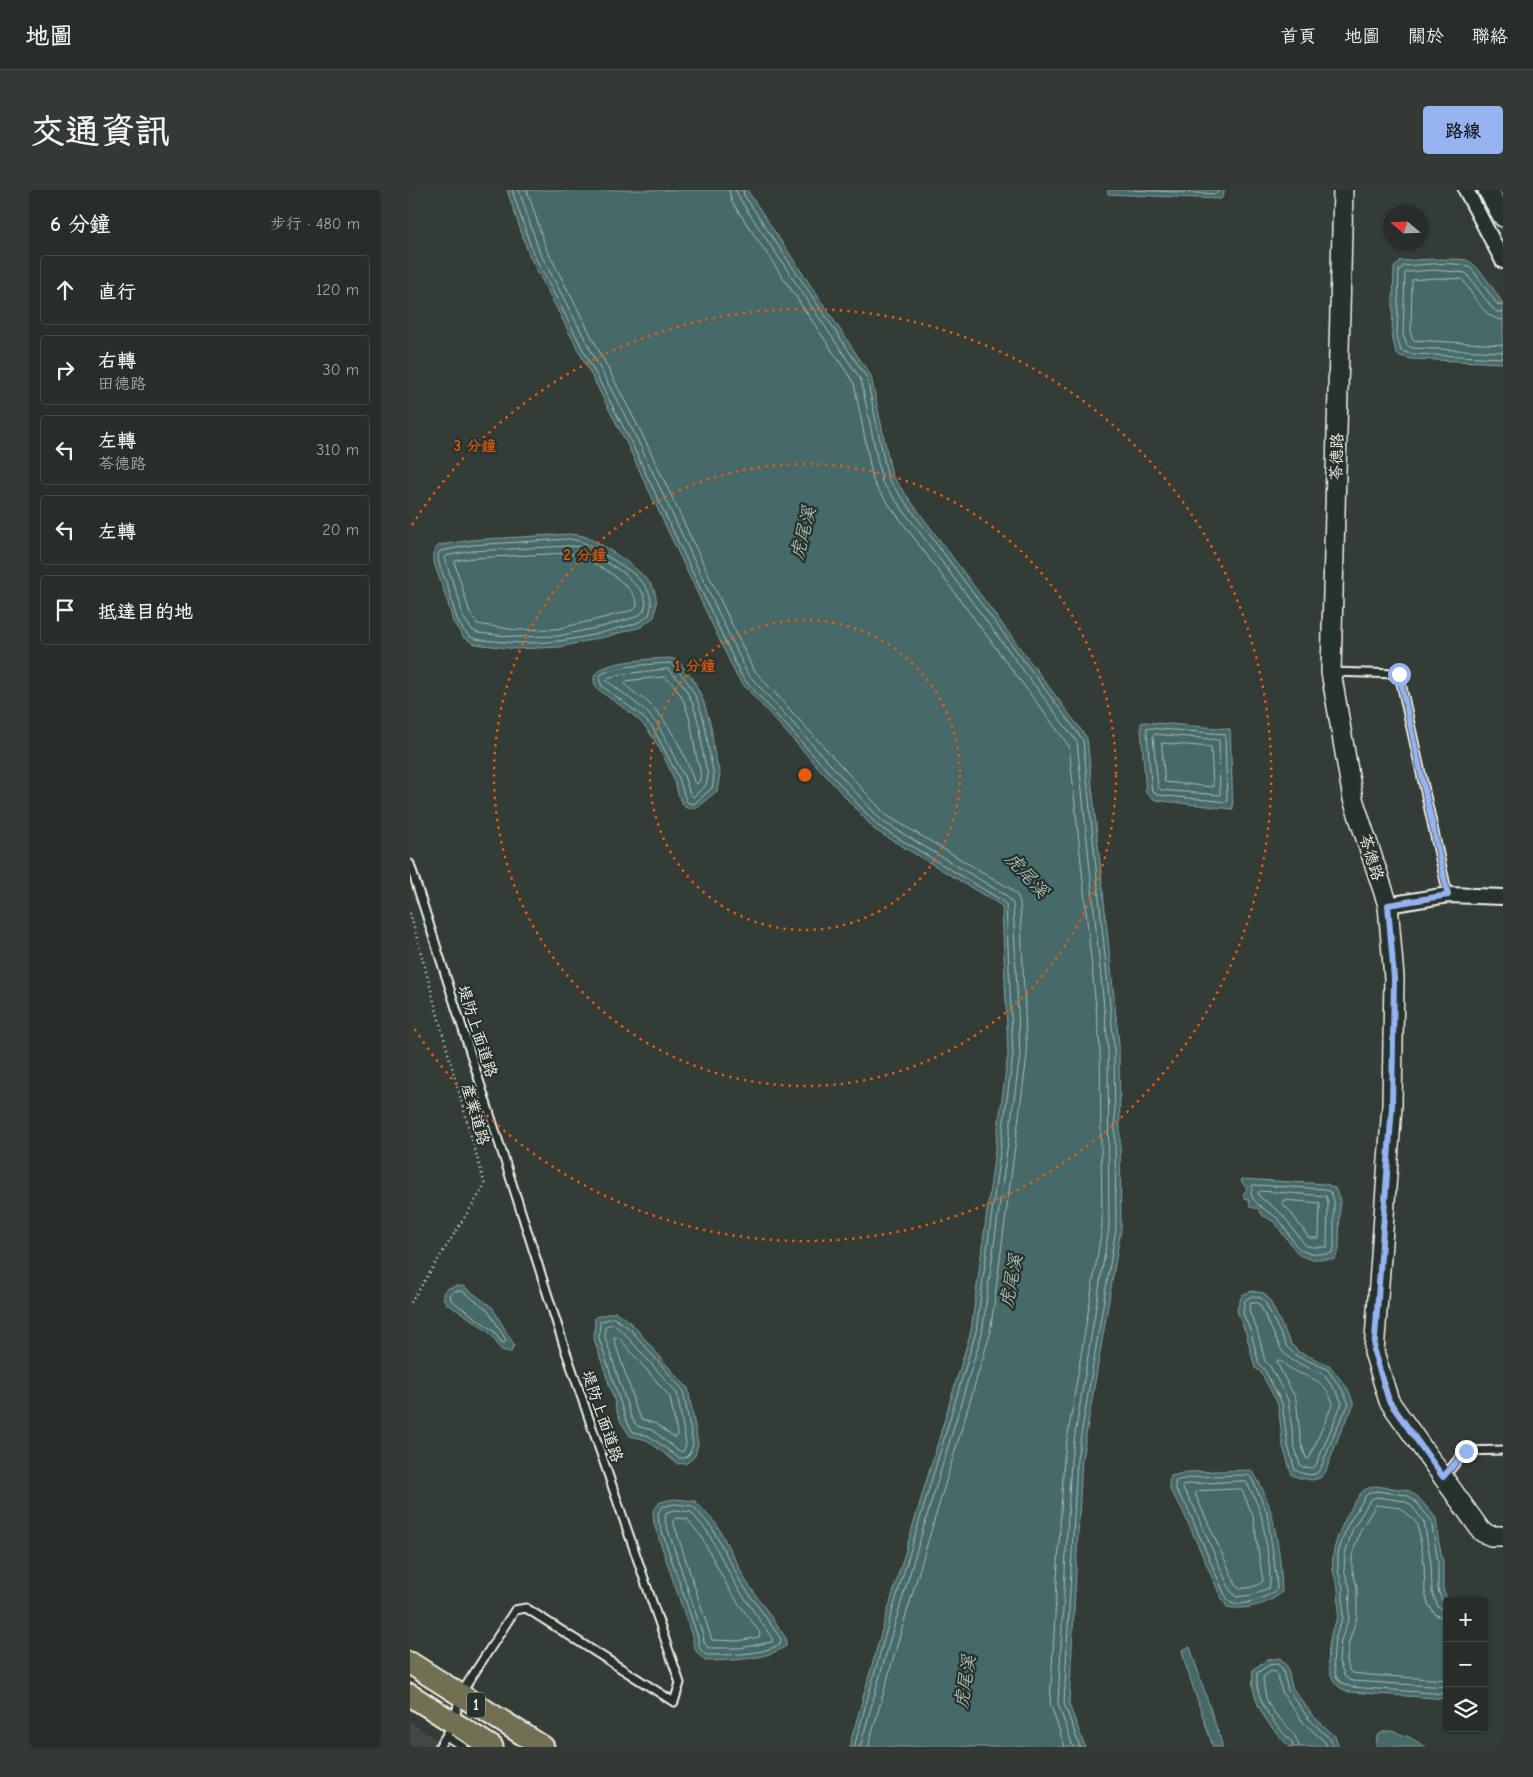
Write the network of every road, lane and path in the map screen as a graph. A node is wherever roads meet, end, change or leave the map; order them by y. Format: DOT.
graph roads {
  1 [pos="1343,190"];
  2 [pos="1466,190"];
  3 [pos="1488,190"];
  4 [pos="1503,217"];
  5 [pos="1503,261"];
  6 [pos="1331,672"];
  7 [pos="410,864"];
  8 [pos="1448,895"];
  9 [pos="1503,897"];
  10 [pos="1388,905"];
  11 [pos="410,913"];
  12 [pos="410,1304"];
  13 [pos="1503,1450"];
  14 [pos="1443,1477"];
  15 [pos="1503,1536"];
  16 [pos="410,1663"];
  17 [pos="410,1695"];
  18 [pos="460,1695"];
  19 [pos="450,1730"];
  20 [pos="439,1747"];
  21 [pos="463,1747"];
  22 [pos="492,1747"];
  23 [pos="543,1747"];
  1 -- 6 [label="street, 苓德路"];
  2 -- 5 [label="street"];
  3 -- 4 [label="street"];
  6 -- 8 [label="lane"];
  6 -- 10 [label="street, 苓德路"];
  7 -- 18 [label="lane, 堤防上面道路"];
  8 -- 9 [label="street"];
  8 -- 10 [label="street"];
  10 -- 14 [label="street, 苓德路"];
  11 -- 12 [label="path, 產業道路"];
  13 -- 14 [label="lane"];
  14 -- 15 [label="street, 苓德路"];
  16 -- 18 [label="main road, 1"];
  17 -- 19 [label="main road, 1"];
  18 -- 19 [label="lane"];
  18 -- 23 [label="main road, 1"];
  19 -- 20 [label="lane"];
  19 -- 21 [label="lane"];
  19 -- 22 [label="main road, 1"];
}
